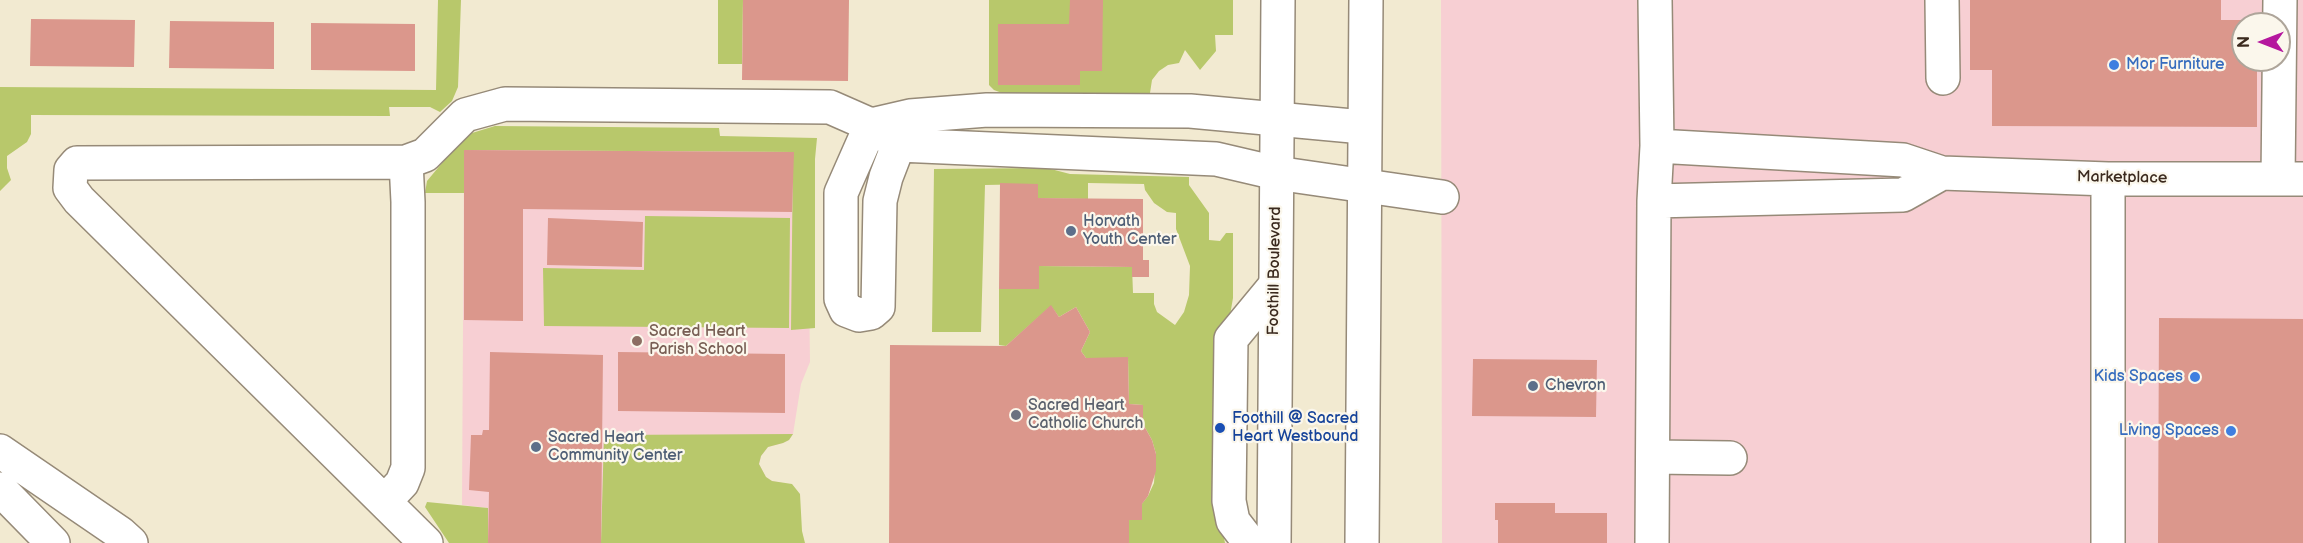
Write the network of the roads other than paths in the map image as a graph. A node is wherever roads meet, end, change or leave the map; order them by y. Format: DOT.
graph roads {
  1 [pos="1278,0"];
  2 [pos="1366,0"];
  3 [pos="1655,0"];
  4 [pos="1942,0"];
  5 [pos="2280,0"];
  6 [pos="1943,78"];
  7 [pos="1276,118"];
  8 [pos="871,125"];
  9 [pos="1363,127"];
  10 [pos="904,131"];
  11 [pos="1657,146"];
  12 [pos="406,162"];
  13 [pos="1276,173"];
  14 [pos="1942,173"];
  15 [pos="2109,179"];
  16 [pos="2290,179"];
  17 [pos="1363,185"];
  18 [pos="1442,197"];
  19 [pos="1654,201"];
  20 [pos="1274,287"];
  21 [pos="0,451"];
  22 [pos="1653,458"];
  23 [pos="1730,458"];
  24 [pos="1273,486"];
  25 [pos="0,489"];
  26 [pos="385,501"];
  27 [pos="53,543"];
  28 [pos="131,543"];
  29 [pos="426,543"];
  30 [pos="1250,543"];
  31 [pos="1274,543"];
  32 [pos="1290,543"];
  33 [pos="1362,543"];
  34 [pos="1652,543"];
  35 [pos="2108,543"];
  1 -- 7 [label="main road, Foothill Boulevard"];
  2 -- 9 [label="main road"];
  3 -- 11 [label="main road"];
  4 -- 6 [label="main road"];
  5 -- 16 [label="main road"];
  7 -- 9 [label="main road"];
  7 -- 10 [label="main road"];
  7 -- 13 [label="main road, Foothill Boulevard"];
  8 -- 10 [label="main road"];
  8 -- 10 [label="main road"];
  8 -- 12 [label="main road"];
  9 -- 17 [label="main road"];
  10 -- 13 [label="main road"];
  11 -- 14 [label="main road, Marketplace"];
  11 -- 19 [label="main road"];
  12 -- 26 [label="main road"];
  12 -- 26 [label="main road"];
  13 -- 17 [label="main road"];
  13 -- 20 [label="main road, Foothill Boulevard"];
  14 -- 15 [label="main road, Marketplace"];
  14 -- 19 [label="main road"];
  15 -- 16 [label="main road, Marketplace"];
  15 -- 35 [label="main road"];
  17 -- 18 [label="main road"];
  17 -- 33 [label="main road"];
  19 -- 22 [label="main road"];
  20 -- 24 [label="main road, Foothill Boulevard"];
  20 -- 30 [label="main road"];
  21 -- 28 [label="main road"];
  22 -- 23 [label="main road"];
  22 -- 34 [label="main road"];
  24 -- 31 [label="main road, Foothill Boulevard"];
  24 -- 32 [label="main road"];
  25 -- 27 [label="main road"];
  26 -- 29 [label="main road"];
}
